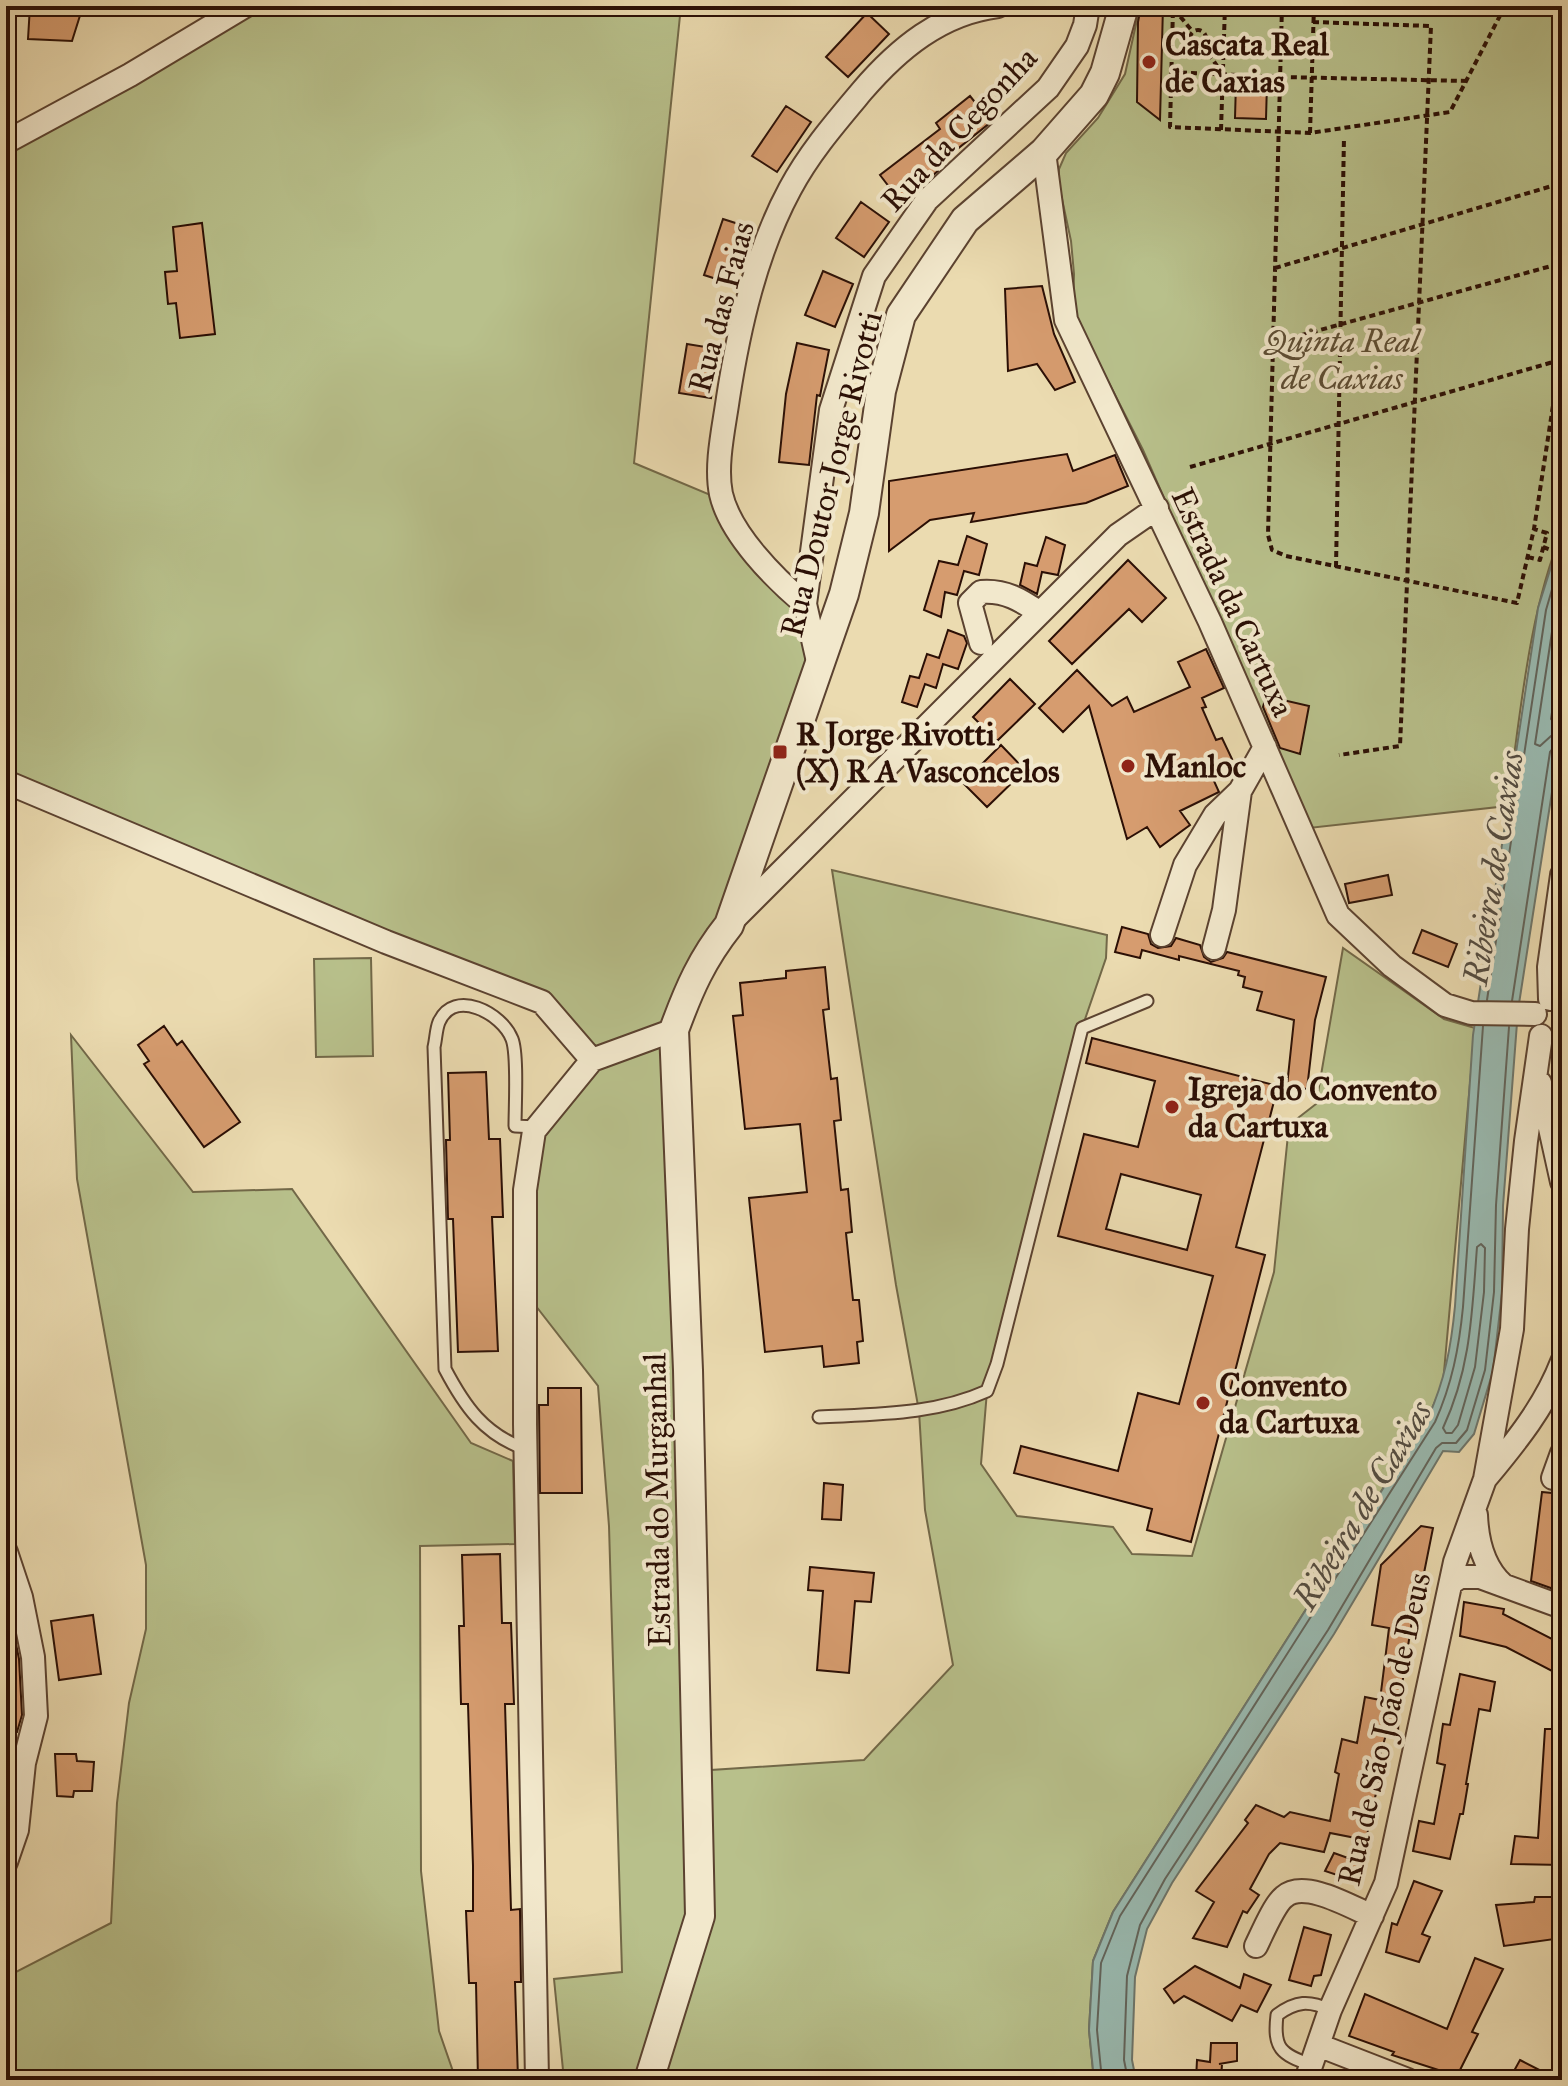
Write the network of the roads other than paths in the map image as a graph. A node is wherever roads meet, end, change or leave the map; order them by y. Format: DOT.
graph roads {
  1 [pos="245,6"];
  2 [pos="998,6"];
  3 [pos="1124,6"];
  4 [pos="1098,28"];
  5 [pos="6,142"];
  6 [pos="1044,152"];
  7 [pos="1157,508"];
  8 [pos="805,604"];
  9 [pos="1040,613"];
  10 [pos="981,643"];
  11 [pos="819,666"];
  12 [pos="1265,747"];
  13 [pos="6,782"];
  14 [pos="1240,791"];
  15 [pos="1562,875"];
  16 [pos="729,925"];
  17 [pos="1162,935"];
  18 [pos="1214,948"];
  19 [pos="1147,1001"];
  20 [pos="1546,1017"];
  21 [pos="674,1030"];
  22 [pos="1536,1058"];
  23 [pos="592,1060"];
  24 [pos="537,1127"];
  25 [pos="1526,1141"];
  26 [pos="1552,1141"];
  27 [pos="1562,1182"];
  28 [pos="1562,1362"];
  29 [pos="819,1417"];
  30 [pos="1495,1423"];
  31 [pos="1520,1437"];
  32 [pos="525,1449"];
  33 [pos="1562,1453"];
  34 [pos="1553,1478"];
  35 [pos="1485,1479"];
  36 [pos="1475,1505"];
  37 [pos="6,1552"];
  38 [pos="1451,1583"];
  39 [pos="1504,1586"];
  40 [pos="1562,1607"];
  41 [pos="6,1862"];
  42 [pos="1372,1916"];
  43 [pos="1256,1946"];
  44 [pos="1330,2010"];
  45 [pos="1312,2063"];
  46 [pos="537,2080"];
  47 [pos="649,2080"];
  48 [pos="1408,2080"];
  1 -- 5 [label="street"];
  2 -- 8 [label="street, Rua das Faias"];
  3 -- 4 [label="street, Rua Doutor Jorge Rivotti"];
  4 -- 6 [label="street, Rua Doutor Jorge Rivotti"];
  4 -- 8 [label="street, Rua da Cegonha"];
  6 -- 7 [label="street, Estrada da Cartuxa"];
  6 -- 11 [label="street, Rua Doutor Jorge Rivotti"];
  7 -- 9 [label="street"];
  7 -- 12 [label="street, Estrada da Cartuxa"];
  8 -- 11 [label="street, Rua da Cegonha"];
  9 -- 10 [label="street"];
  9 -- 16 [label="street"];
  11 -- 16 [label="street, Rua Doutor Jorge Rivotti"];
  12 -- 14 [label="street"];
  12 -- 20 [label="street, Estrada da Cartuxa"];
  13 -- 23 [label="street"];
  14 -- 17 [label="street"];
  14 -- 18 [label="street"];
  15 -- 20 [label="street, Rua de São João de Deus"];
  16 -- 21 [label="street, Estrada do Murganhal"];
  19 -- 29 [label="lane"];
  20 -- 22 [label="street, Rua de São João de Deus"];
  21 -- 23 [label="street"];
  21 -- 47 [label="street, Estrada do Murganhal"];
  22 -- 25 [label="street, Rua de São João de Deus"];
  22 -- 26 [label="street, Rua de São João de Deus"];
  23 -- 24 [label="street"];
  24 -- 32 [label="street"];
  24 -- 32 [label="lane"];
  25 -- 26 [label="street"];
  25 -- 30 [label="street, Rua de São João de Deus"];
  26 -- 27 [label="street, Rua de São João de Deus"];
  28 -- 31 [label="street, Rua de São João de Deus"];
  30 -- 31 [label="street"];
  30 -- 35 [label="street, Rua de São João de Deus"];
  31 -- 35 [label="street, Rua de São João de Deus"];
  32 -- 46 [label="street"];
  33 -- 34 [label="street"];
  35 -- 36 [label="street, Rua de São João de Deus"];
  36 -- 38 [label="street, Rua de São João de Deus"];
  36 -- 39 [label="street"];
  37 -- 41 [label="street"];
  38 -- 39 [label="street"];
  38 -- 42 [label="street, Rua de São João de Deus"];
  39 -- 40 [label="street"];
  42 -- 43 [label="street"];
  42 -- 44 [label="street, Rua de São João de Deus"];
  44 -- 45 [label="street, Rua de São João de Deus"];
  44 -- 45 [label="lane"];
  45 -- 48 [label="street"];
}
